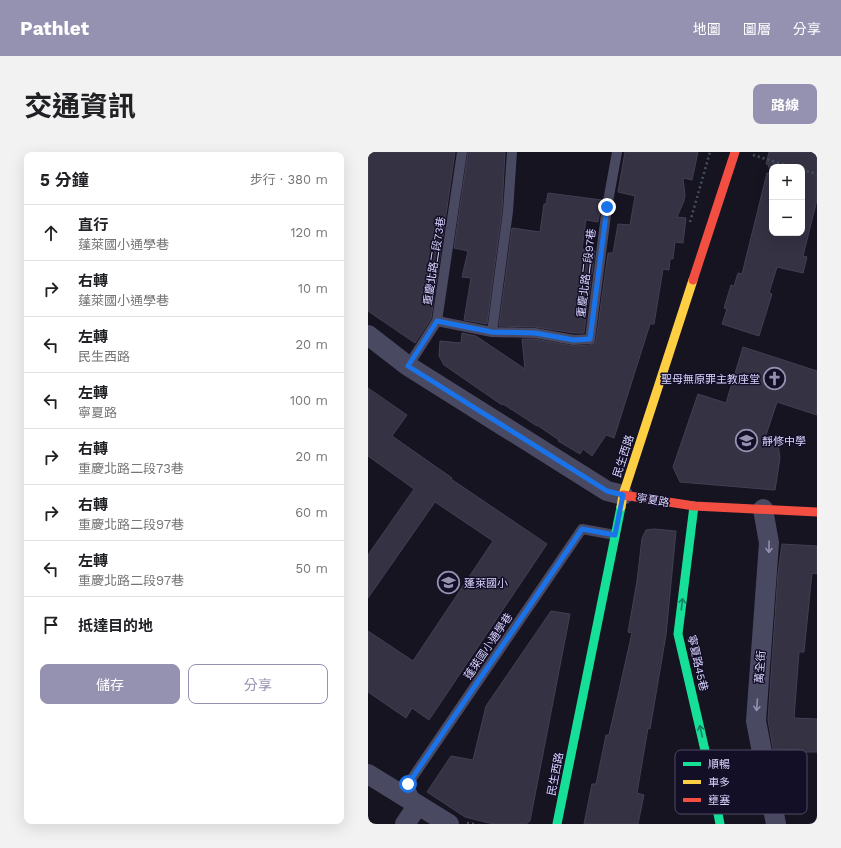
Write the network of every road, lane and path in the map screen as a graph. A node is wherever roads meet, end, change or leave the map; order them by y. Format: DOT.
graph roads {
  1 [pos="462,152"];
  2 [pos="512,152"];
  3 [pos="617,152"];
  4 [pos="736,152"];
  5 [pos="748,154"];
  6 [pos="782,164"];
  7 [pos="805,171"];
  8 [pos="817,174"];
  9 [pos="437,321"];
  10 [pos="492,332"];
  11 [pos="368,335"];
  12 [pos="408,366"];
  13 [pos="623,495"];
  14 [pos="694,506"];
  15 [pos="764,509"];
  16 [pos="817,512"];
  17 [pos="615,535"];
  18 [pos="705,750"];
  19 [pos="762,750"];
  20 [pos="368,774"];
  21 [pos="418,805"];
  22 [pos="718,814"];
  23 [pos="774,814"];
  24 [pos="405,824"];
  25 [pos="449,824"];
  26 [pos="557,824"];
  27 [pos="720,824"];
  28 [pos="776,824"];
  1 -- 9 [label="lane, 重慶北路二段73巷"];
  2 -- 10 [label="lane"];
  3 -- 10 [label="lane, 重慶北路二段97巷"];
  4 -- 13 [label="street, 民生西路"];
  5 -- 6 [label="path"];
  7 -- 8 [label="path"];
  9 -- 10 [label="lane, 重慶北路二段97巷"];
  9 -- 12 [label="lane, 重慶北路二段73巷"];
  11 -- 12 [label="street, 寧夏路"];
  12 -- 13 [label="street, 寧夏路"];
  13 -- 14 [label="street, 寧夏路"];
  13 -- 17 [label="street, 民生西路"];
  14 -- 15 [label="street, 寧夏路"];
  18 -- 14 [label="street, 寧夏路45巷, one-way"];
  15 -- 16 [label="street, 寧夏路"];
  15 -- 19 [label="street, 萬全街, one-way"];
  17 -- 21 [label="lane, 蓬萊國小通學巷"];
  17 -- 26 [label="street, 民生西路"];
  20 -- 21 [label="street"];
  21 -- 24 [label="street"];
  21 -- 25 [label="street"];
  27 -- 22 [label="street, 寧夏路45巷, one-way"];
  23 -- 28 [label="street, 萬全街, one-way"];
}
